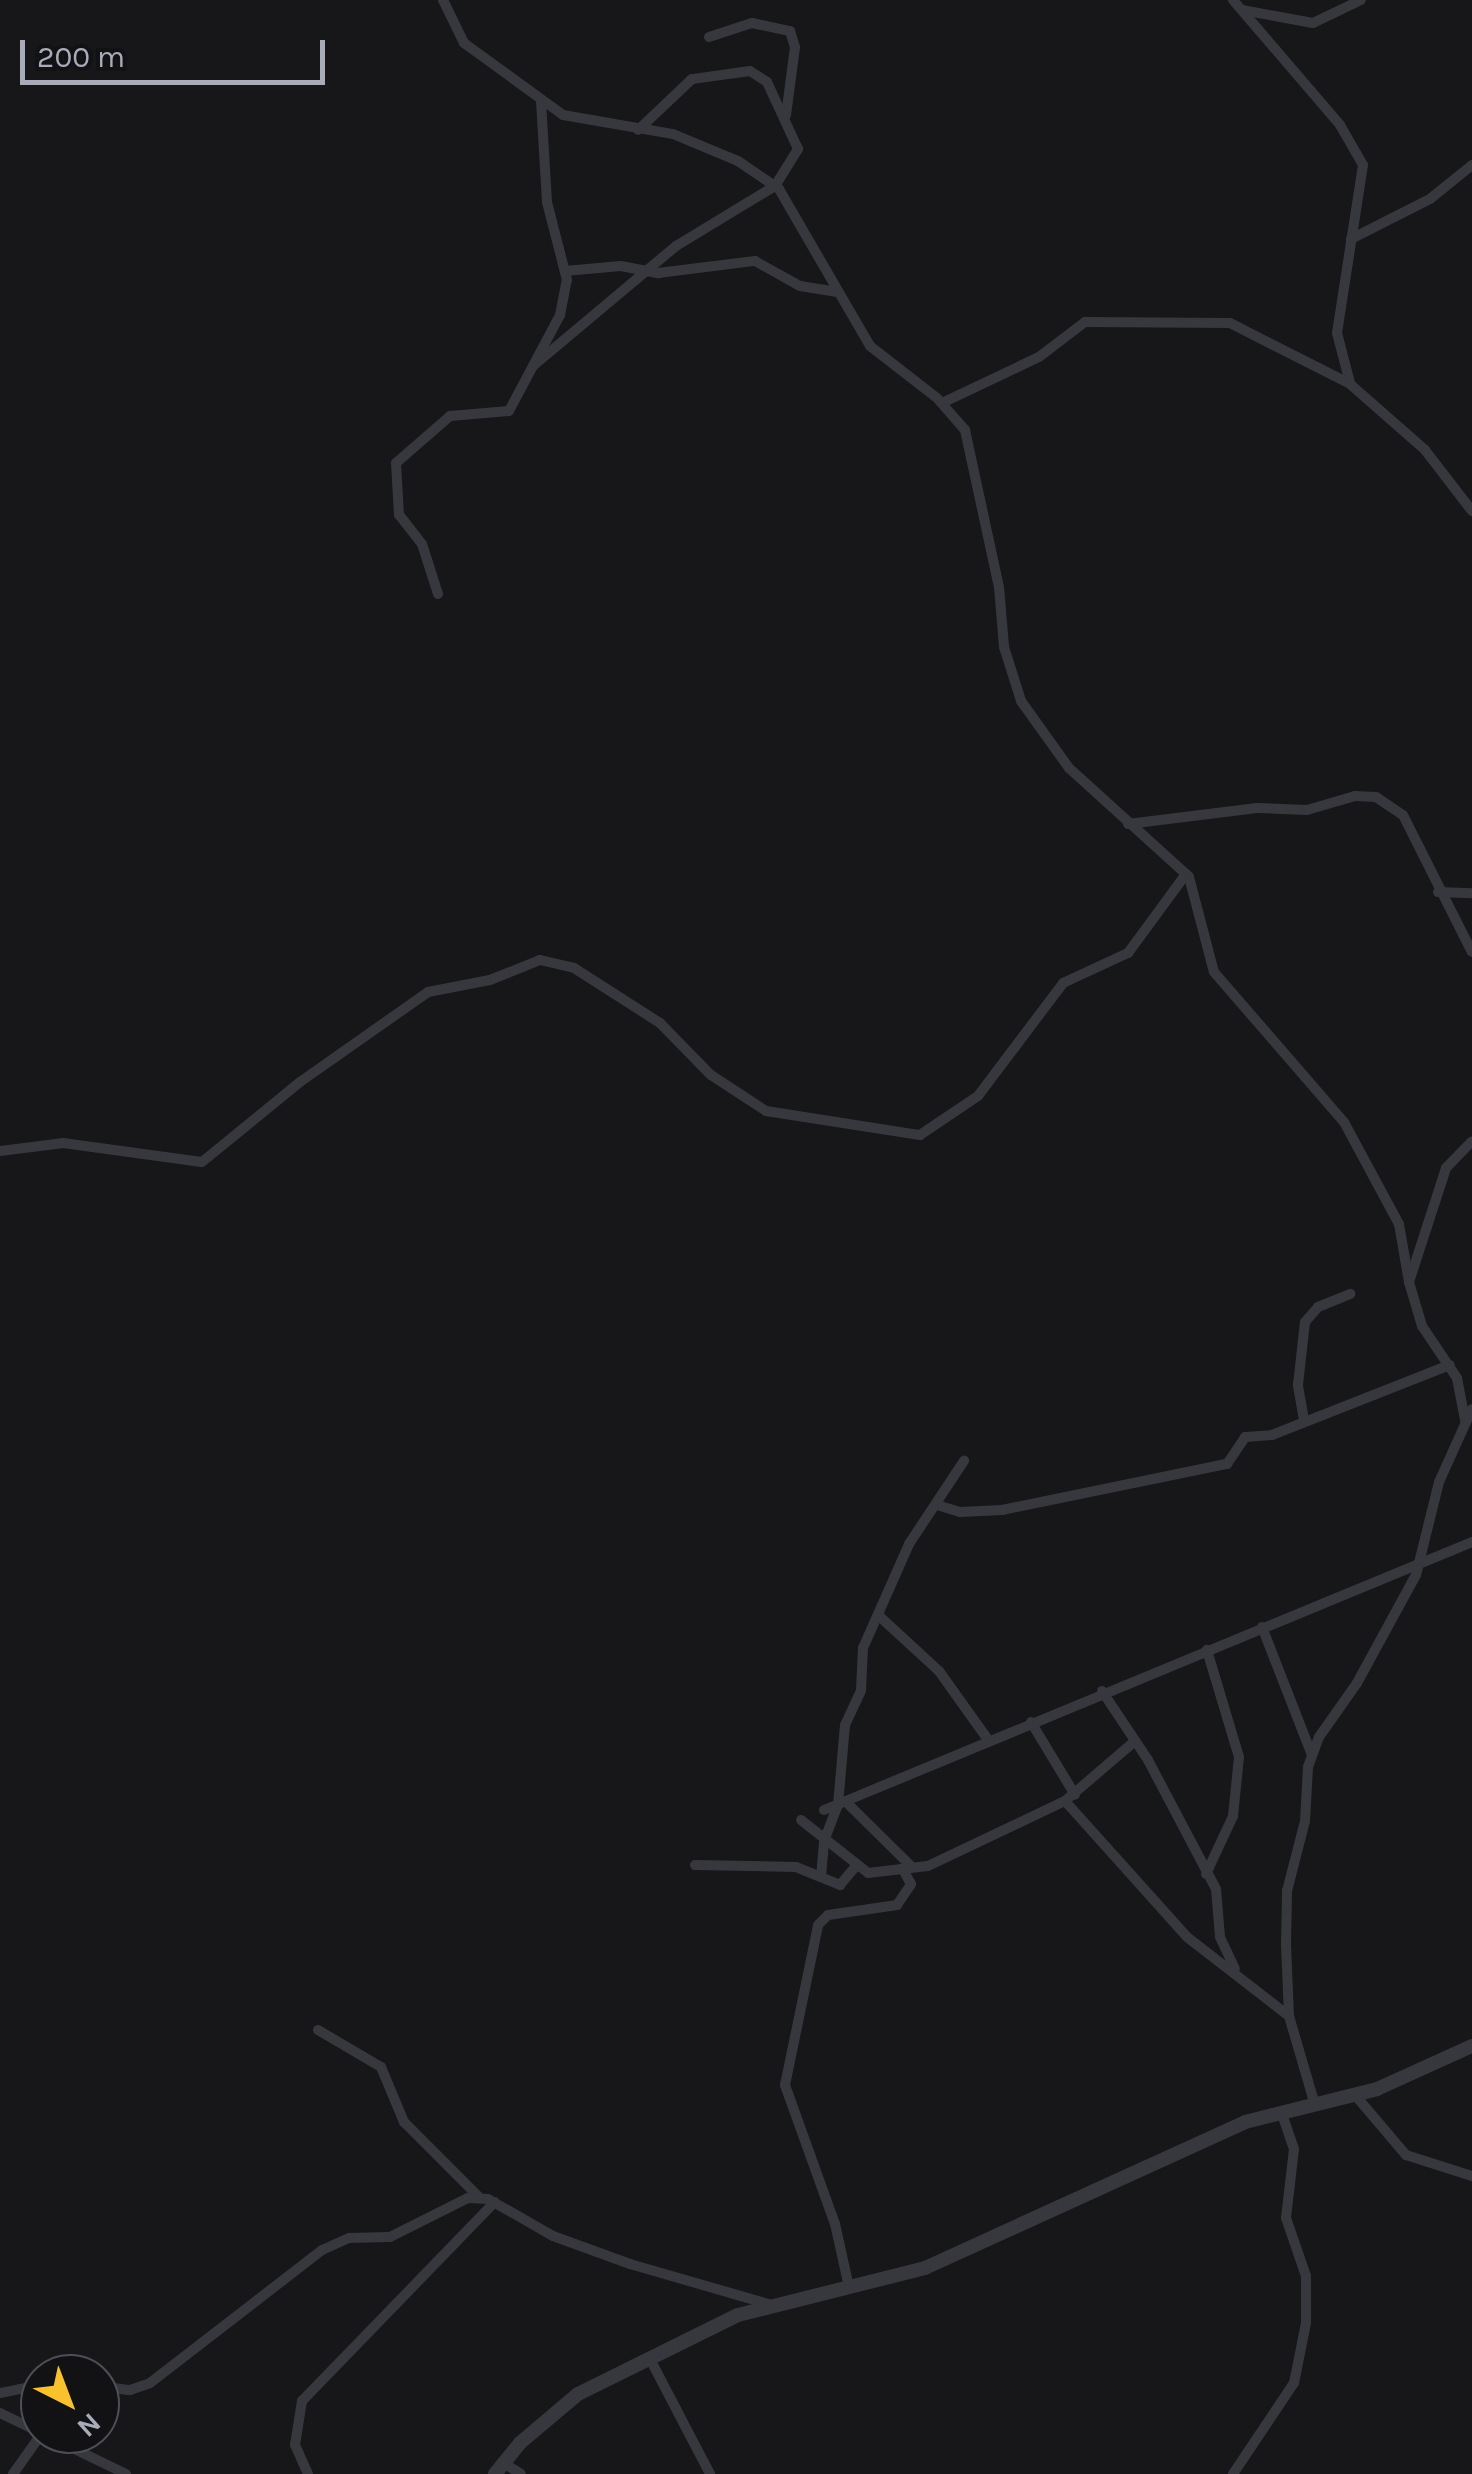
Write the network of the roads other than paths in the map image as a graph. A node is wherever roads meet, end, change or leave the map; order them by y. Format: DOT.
graph roads {
  1 [pos="443,0"];
  2 [pos="1233,0"];
  3 [pos="1361,0"];
  4 [pos="1241,10"];
  5 [pos="709,38"];
  6 [pos="542,101"];
  7 [pos="786,116"];
  8 [pos="638,130"];
  9 [pos="1472,165"];
  10 [pos="775,186"];
  11 [pos="1351,240"];
  12 [pos="564,271"];
  13 [pos="650,273"];
  14 [pos="839,292"];
  15 [pos="533,366"];
  16 [pos="1350,384"];
  17 [pos="942,402"];
  18 [pos="1472,511"];
  19 [pos="438,594"];
  20 [pos="1128,824"];
  21 [pos="1186,874"];
  22 [pos="1438,892"];
  23 [pos="1472,892"];
  24 [pos="1472,952"];
  25 [pos="1472,1141"];
  26 [pos="0,1150"];
  27 [pos="1409,1282"];
  28 [pos="1350,1294"];
  29 [pos="1450,1365"];
  30 [pos="1469,1414"];
  31 [pos="1304,1420"];
  32 [pos="964,1461"];
  33 [pos="937,1505"];
  34 [pos="1472,1542"];
  35 [pos="1420,1562"];
  36 [pos="878,1615"];
  37 [pos="1262,1628"];
  38 [pos="1207,1650"];
  39 [pos="1102,1691"];
  40 [pos="1031,1722"];
  41 [pos="989,1740"];
  42 [pos="1135,1741"];
  43 [pos="1311,1753"];
  44 [pos="1070,1798"];
  45 [pos="842,1803"];
  46 [pos="824,1810"];
  47 [pos="801,1820"];
  48 [pos="824,1841"];
  49 [pos="695,1865"];
  50 [pos="855,1867"];
  51 [pos="907,1868"];
  52 [pos="1206,1874"];
  53 [pos="821,1877"];
  54 [pos="1234,1969"];
  55 [pos="1289,2016"];
  56 [pos="318,2030"];
  57 [pos="1472,2046"];
  58 [pos="1355,2095"];
  59 [pos="1315,2105"];
  60 [pos="1281,2112"];
  61 [pos="1472,2176"];
  62 [pos="480,2197"];
  63 [pos="495,2202"];
  64 [pos="849,2287"];
  65 [pos="769,2304"];
  66 [pos="650,2359"];
  67 [pos="120,2389"];
  68 [pos="81,2454"];
  69 [pos="498,2468"];
  70 [pos="126,2474"];
  71 [pos="308,2474"];
  72 [pos="522,2474"];
  73 [pos="710,2474"];
  74 [pos="1233,2474"];
  1 -- 6 [label="street"];
  2 -- 4 [label="street"];
  3 -- 4 [label="street"];
  4 -- 11 [label="street"];
  5 -- 7 [label="street"];
  6 -- 8 [label="street"];
  6 -- 12 [label="street"];
  7 -- 8 [label="street"];
  7 -- 10 [label="street"];
  8 -- 10 [label="street"];
  9 -- 11 [label="street"];
  10 -- 13 [label="street"];
  10 -- 14 [label="street"];
  11 -- 16 [label="street"];
  12 -- 13 [label="street"];
  12 -- 15 [label="street"];
  13 -- 14 [label="street"];
  13 -- 15 [label="street"];
  14 -- 17 [label="street"];
  15 -- 19 [label="street"];
  16 -- 17 [label="street"];
  16 -- 18 [label="street"];
  17 -- 20 [label="street"];
  20 -- 21 [label="street"];
  20 -- 22 [label="street"];
  21 -- 26 [label="street"];
  21 -- 27 [label="street"];
  22 -- 23 [label="street"];
  22 -- 24 [label="street"];
  25 -- 27 [label="street"];
  27 -- 29 [label="street"];
  28 -- 31 [label="street"];
  29 -- 30 [label="street"];
  29 -- 31 [label="street"];
  30 -- 35 [label="street"];
  31 -- 33 [label="street"];
  32 -- 33 [label="street"];
  33 -- 36 [label="street"];
  34 -- 35 [label="street"];
  35 -- 37 [label="street"];
  35 -- 43 [label="street"];
  36 -- 41 [label="street"];
  36 -- 45 [label="street"];
  37 -- 38 [label="street"];
  37 -- 43 [label="street"];
  38 -- 39 [label="street"];
  38 -- 52 [label="street"];
  39 -- 40 [label="street"];
  39 -- 42 [label="street"];
  40 -- 41 [label="street"];
  40 -- 44 [label="street"];
  41 -- 45 [label="street"];
  42 -- 44 [label="street"];
  42 -- 52 [label="street"];
  43 -- 55 [label="street"];
  44 -- 51 [label="street"];
  44 -- 54 [label="street"];
  45 -- 46 [label="street"];
  45 -- 48 [label="street"];
  45 -- 51 [label="street"];
  47 -- 48 [label="street"];
  48 -- 50 [label="street"];
  48 -- 53 [label="street"];
  49 -- 53 [label="street"];
  50 -- 51 [label="street"];
  50 -- 53 [label="street"];
  51 -- 64 [label="street"];
  52 -- 54 [label="street"];
  54 -- 55 [label="street"];
  55 -- 59 [label="street"];
  56 -- 62 [label="street"];
  57 -- 58 [label="street"];
  58 -- 59 [label="street"];
  58 -- 61 [label="street"];
  59 -- 60 [label="street"];
  60 -- 64 [label="street"];
  60 -- 74 [label="street"];
  62 -- 63 [label="street"];
  62 -- 67 [label="street"];
  63 -- 65 [label="street"];
  63 -- 71 [label="street"];
  64 -- 65 [label="street"];
  65 -- 66 [label="street"];
  66 -- 69 [label="street"];
  66 -- 73 [label="street"];
  68 -- 70 [label="street"];
  69 -- 72 [label="street"];
}
